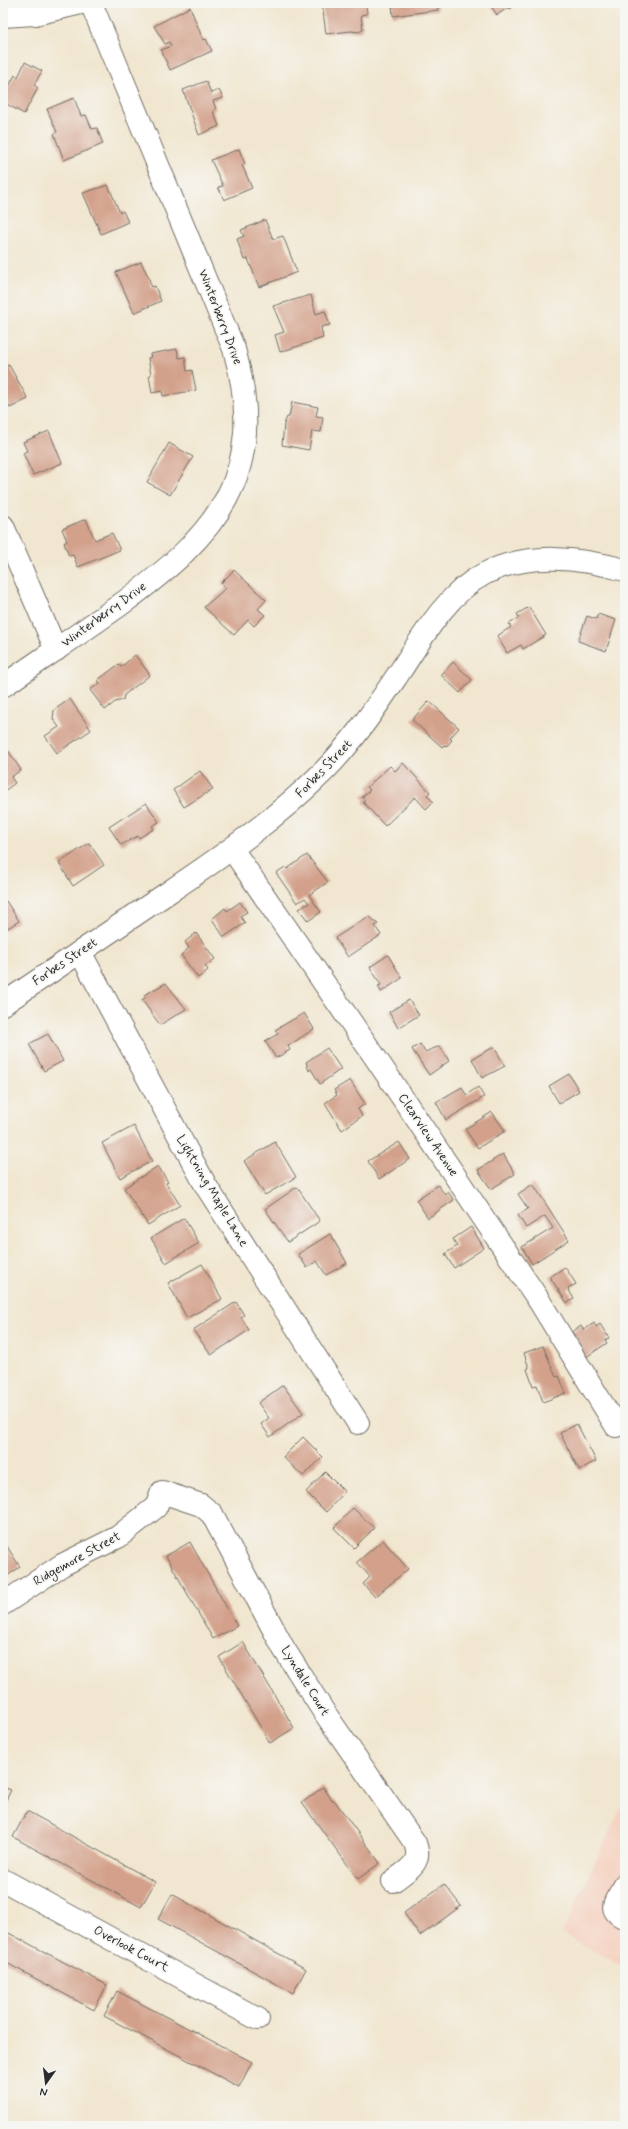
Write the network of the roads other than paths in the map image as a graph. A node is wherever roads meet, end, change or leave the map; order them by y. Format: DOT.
graph roads {
  1 [pos="81,3"];
  2 [pos="91,3"];
  3 [pos="3,16"];
  4 [pos="3,526"];
  5 [pos="625,570"];
  6 [pos="56,650"];
  7 [pos="3,686"];
  8 [pos="232,849"];
  9 [pos="80,952"];
  10 [pos="3,1004"];
  11 [pos="358,1423"];
  12 [pos="616,1426"];
  13 [pos="162,1492"];
  14 [pos="3,1604"];
  15 [pos="3,1880"];
  16 [pos="393,1881"];
  17 [pos="625,1885"];
  18 [pos="625,1918"];
  19 [pos="258,2019"];
  1 -- 3 [label="street"];
  2 -- 6 [label="street, Winterberry Drive"];
  4 -- 6 [label="street"];
  5 -- 8 [label="street, Forbes Street"];
  6 -- 7 [label="street, Winterberry Drive"];
  8 -- 9 [label="street, Forbes Street"];
  8 -- 12 [label="street, Clearview Avenue"];
  9 -- 10 [label="street, Forbes Street"];
  9 -- 11 [label="street, Lightning Maple Lane"];
  13 -- 14 [label="street, Ridgemore Street"];
  13 -- 16 [label="street, Lyndale Court"];
  15 -- 19 [label="street, Overlook Court"];
  17 -- 18 [label="street"];
}
